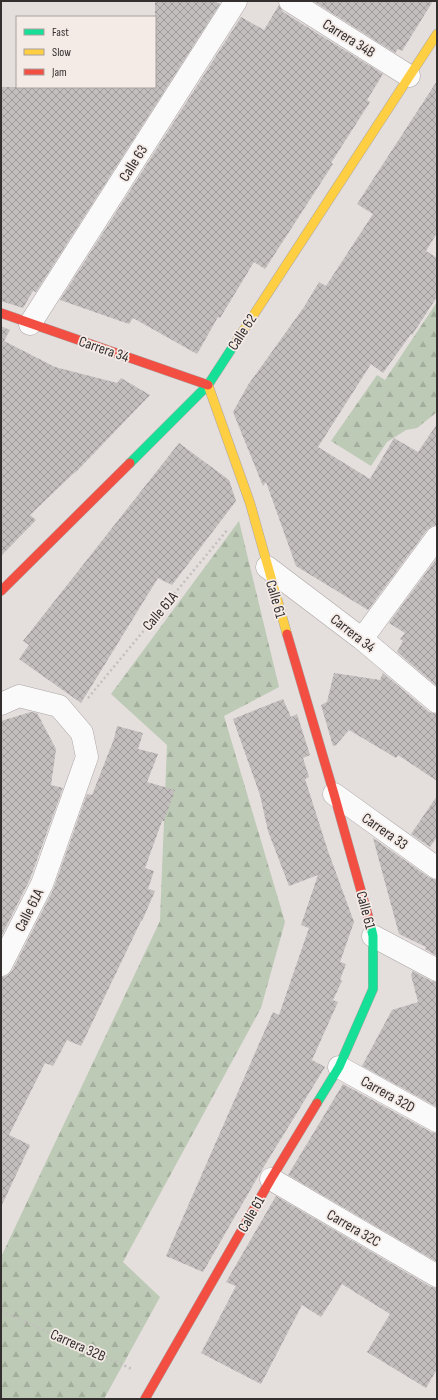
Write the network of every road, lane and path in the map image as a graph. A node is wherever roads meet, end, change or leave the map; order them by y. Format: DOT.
graph roads {
  1 [pos="236,1"];
  2 [pos="290,1"];
  3 [pos="437,34"];
  4 [pos="409,76"];
  5 [pos="1,313"];
  6 [pos="30,324"];
  7 [pos="208,385"];
  8 [pos="250,503"];
  9 [pos="437,537"];
  10 [pos="267,566"];
  11 [pos="1,591"];
  12 [pos="362,639"];
  13 [pos="437,702"];
  14 [pos="1,704"];
  15 [pos="70,719"];
  16 [pos="334,794"];
  17 [pos="437,868"];
  18 [pos="373,936"];
  19 [pos="1,965"];
  20 [pos="437,970"];
  21 [pos="338,1067"];
  22 [pos="437,1122"];
  23 [pos="271,1180"];
  24 [pos="437,1276"];
  25 [pos="1,1311"];
  26 [pos="156,1380"];
  27 [pos="145,1399"];
  1 -- 6 [label="street, Calle 63"];
  2 -- 4 [label="street, Carrera 34B"];
  3 -- 4 [label="street, Calle 62"];
  4 -- 7 [label="street, Calle 62"];
  5 -- 6 [label="street, Carrera 34"];
  6 -- 7 [label="street, Carrera 34"];
  7 -- 8 [label="street, Calle 61"];
  7 -- 11 [label="street, Calle 62"];
  8 -- 10 [label="street, Calle 61"];
  8 -- 15 [label="path, Calle 61A"];
  9 -- 12 [label="street"];
  10 -- 12 [label="street, Carrera 34"];
  10 -- 16 [label="street, Calle 61"];
  12 -- 13 [label="street, Carrera 34"];
  14 -- 15 [label="street, Calle 61A"];
  15 -- 19 [label="street, Calle 61A"];
  16 -- 17 [label="street, Carrera 33"];
  16 -- 18 [label="street, Calle 61"];
  18 -- 20 [label="street"];
  18 -- 21 [label="street, Calle 61"];
  21 -- 22 [label="street, Carrera 32D"];
  21 -- 23 [label="street, Calle 61"];
  23 -- 24 [label="street, Carrera 32C"];
  23 -- 26 [label="street, Calle 61"];
  25 -- 26 [label="path, Carrera 32B"];
  26 -- 27 [label="street, Calle 61"];
}
